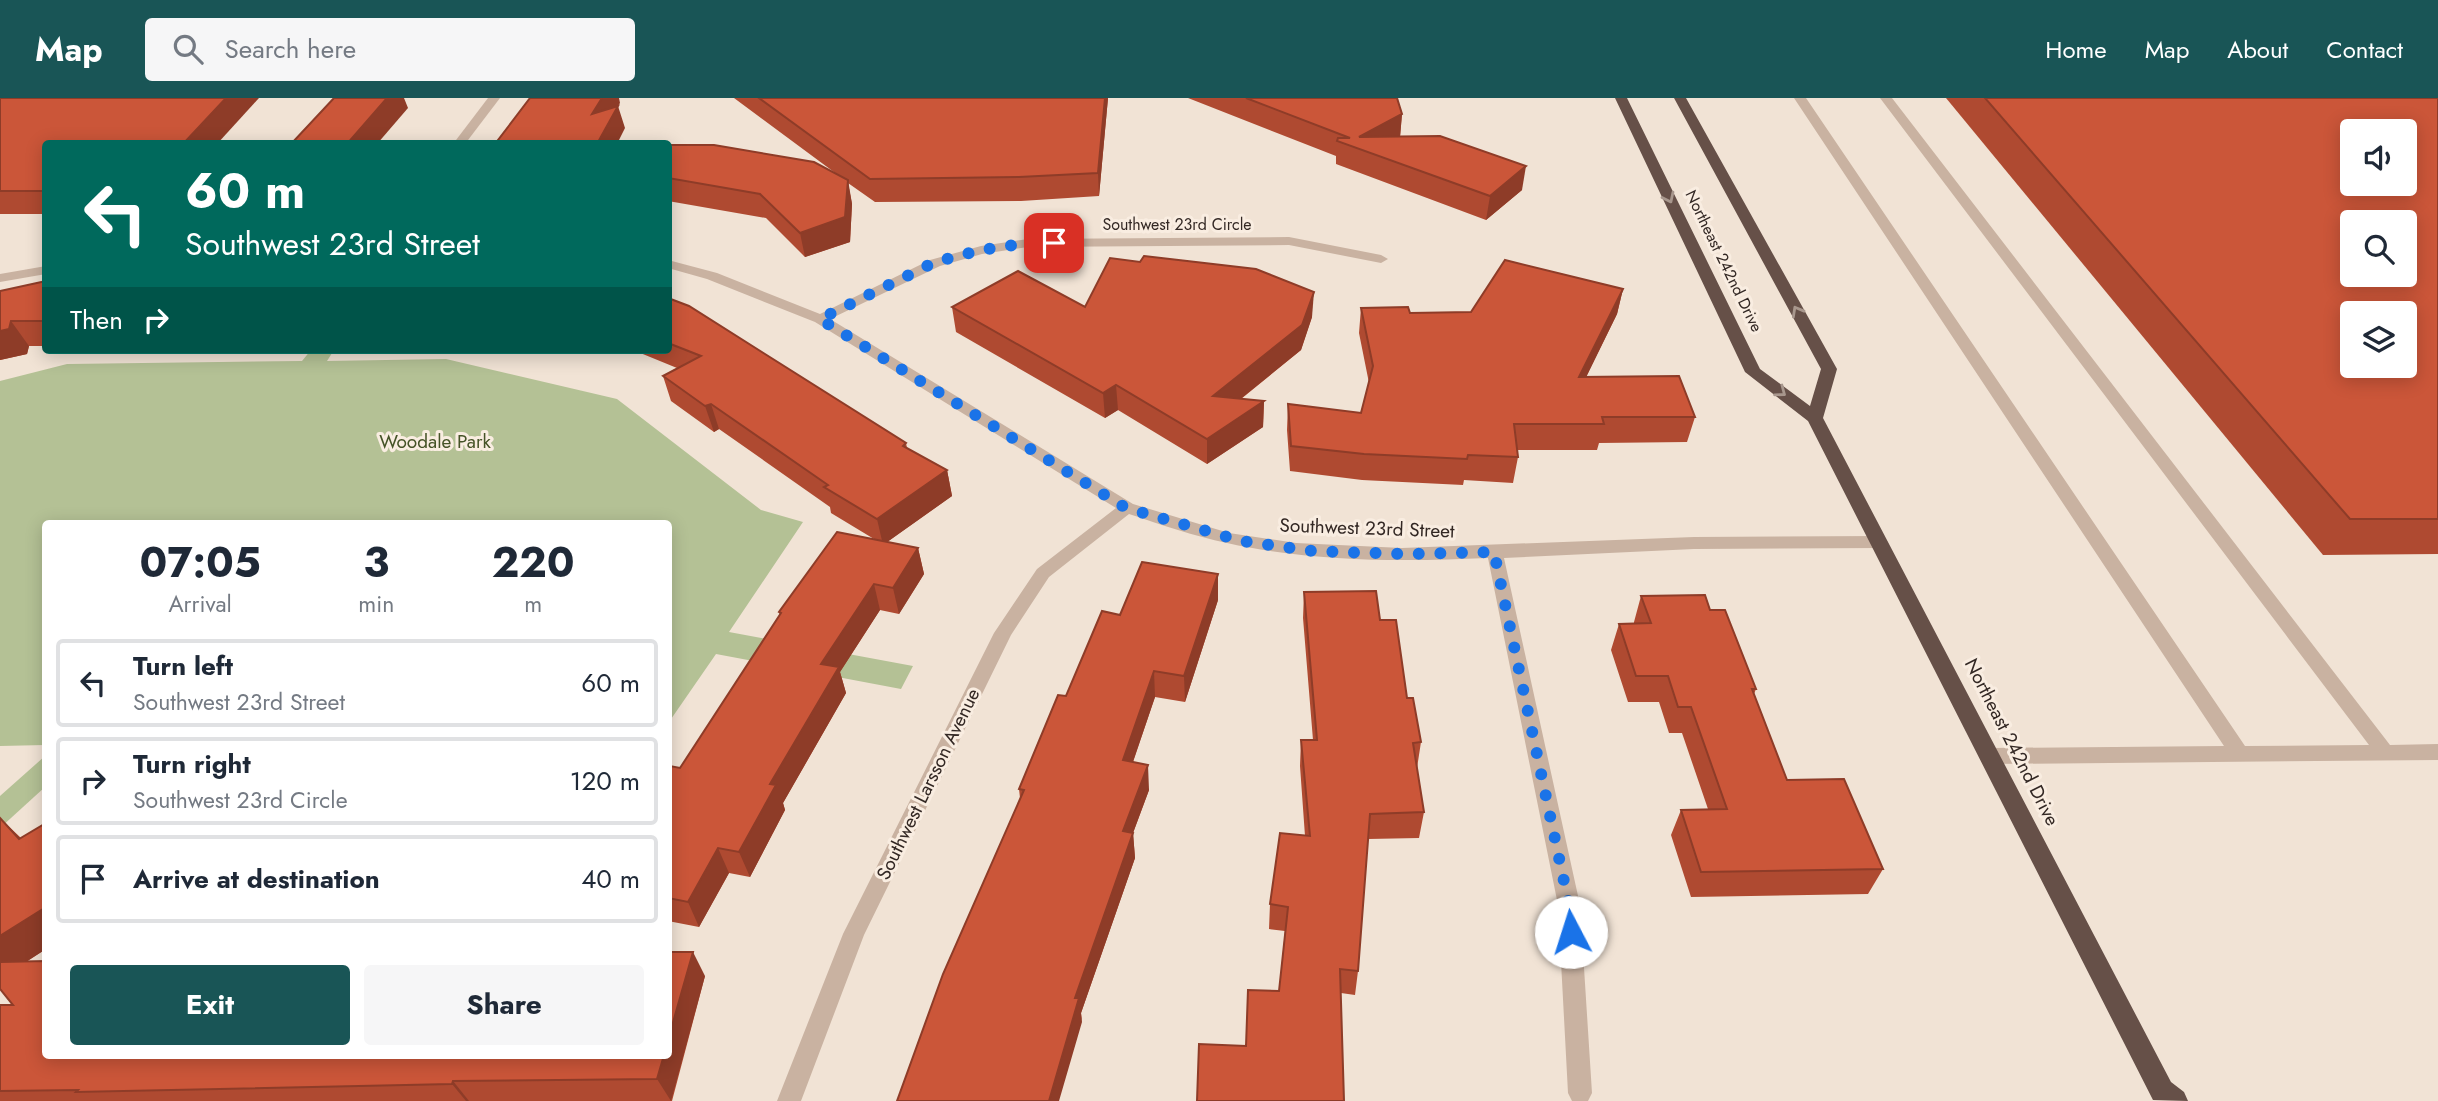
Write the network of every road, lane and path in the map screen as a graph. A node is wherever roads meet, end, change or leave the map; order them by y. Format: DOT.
graph roads {
  1 [pos="494,98"];
  2 [pos="1621,98"];
  3 [pos="1680,98"];
  4 [pos="1800,98"];
  5 [pos="1886,98"];
  6 [pos="1701,135"];
  7 [pos="463,140"];
  8 [pos="1381,259"];
  9 [pos="672,265"];
  10 [pos="42,271"];
  11 [pos="0,278"];
  12 [pos="820,319"];
  13 [pos="1815,418"];
  14 [pos="1126,508"];
  15 [pos="1880,542"];
  16 [pos="1494,552"];
  17 [pos="2385,752"];
  18 [pos="2438,752"];
  19 [pos="2240,754"];
  20 [pos="1990,756"];
  21 [pos="1580,1093"];
  22 [pos="2166,1097"];
  23 [pos="789,1101"];
  1 -- 7 [label="street"];
  2 -- 13 [label="highway, Northeast 242nd Drive, one-way"];
  3 -- 6 [label="highway"];
  4 -- 19 [label="street"];
  5 -- 17 [label="street"];
  13 -- 6 [label="highway, Northeast 242nd Drive, one-way"];
  8 -- 12 [label="street, Southwest 23rd Circle"];
  9 -- 12 [label="street, Southwest 23rd Street"];
  10 -- 11 [label="street"];
  12 -- 14 [label="street, Southwest 23rd Street"];
  13 -- 15 [label="highway, Northeast 242nd Drive"];
  14 -- 16 [label="street, Southwest 23rd Street"];
  14 -- 23 [label="street, Southwest Larsson Avenue"];
  15 -- 16 [label="street, Southwest 23rd Street"];
  15 -- 20 [label="highway, Northeast 242nd Drive"];
  16 -- 21 [label="street"];
  17 -- 18 [label="street"];
  17 -- 19 [label="street"];
  19 -- 20 [label="street"];
  20 -- 22 [label="highway, Northeast 242nd Drive"];
}
